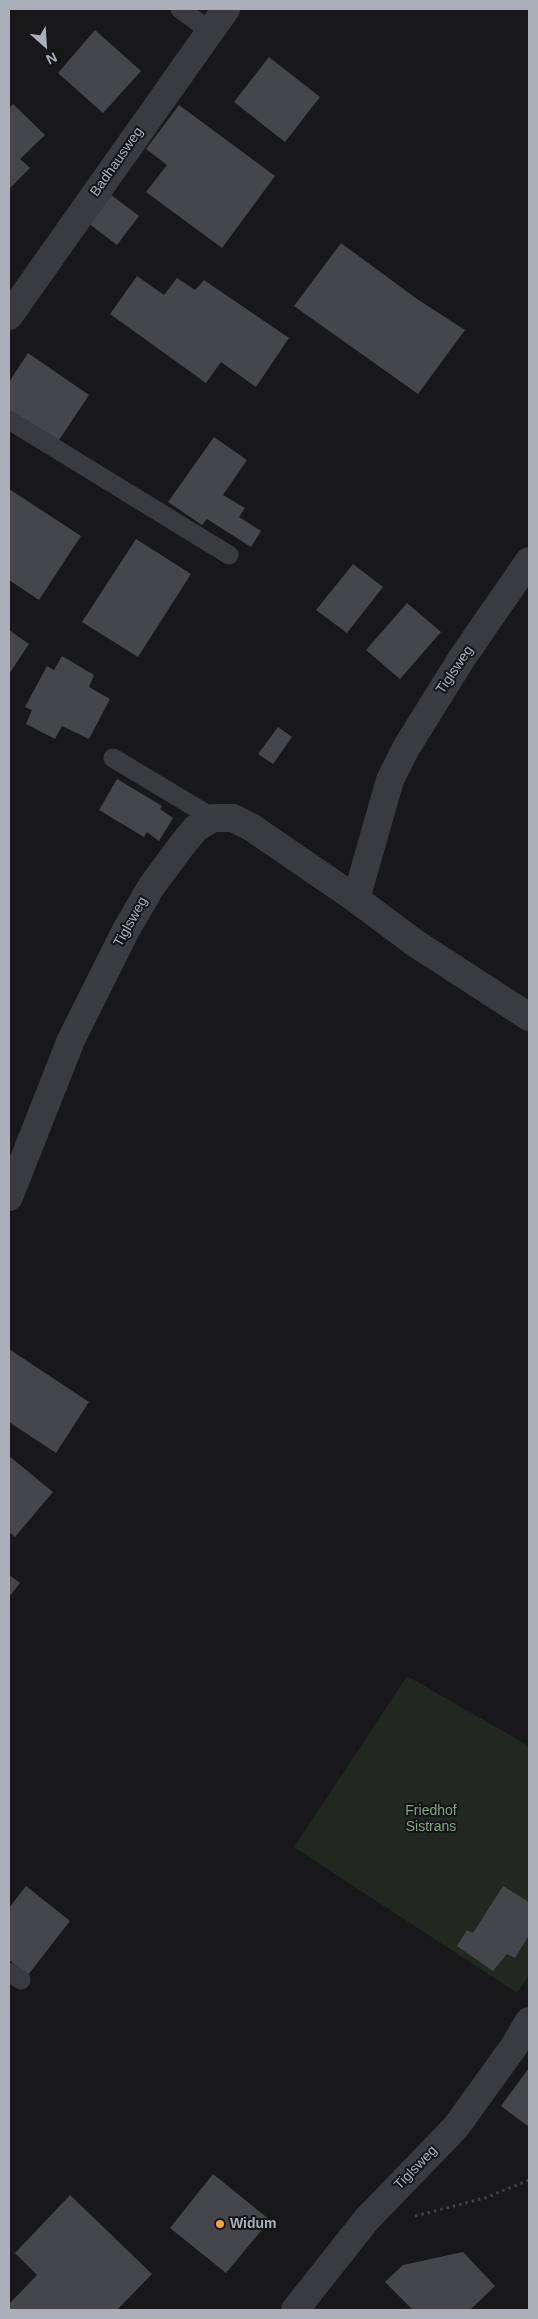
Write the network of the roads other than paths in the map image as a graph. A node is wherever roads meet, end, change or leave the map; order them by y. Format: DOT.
graph roads {
  1 [pos="180,9"];
  2 [pos="226,9"];
  3 [pos="210,31"];
  4 [pos="9,316"];
  5 [pos="9,420"];
  6 [pos="229,556"];
  7 [pos="529,561"];
  8 [pos="112,758"];
  9 [pos="214,818"];
  10 [pos="356,899"];
  11 [pos="529,1017"];
  12 [pos="9,1197"];
  13 [pos="529,2021"];
  14 [pos="295,2310"];
  1 -- 3 [label="lane"];
  2 -- 3 [label="street, Badhausweg"];
  3 -- 4 [label="street, Badhausweg"];
  5 -- 6 [label="lane"];
  7 -- 10 [label="street, Tiglsweg"];
  8 -- 9 [label="lane"];
  9 -- 10 [label="street"];
  9 -- 12 [label="street, Tiglsweg"];
  10 -- 11 [label="street"];
  13 -- 14 [label="street, Tiglsweg"];
}
